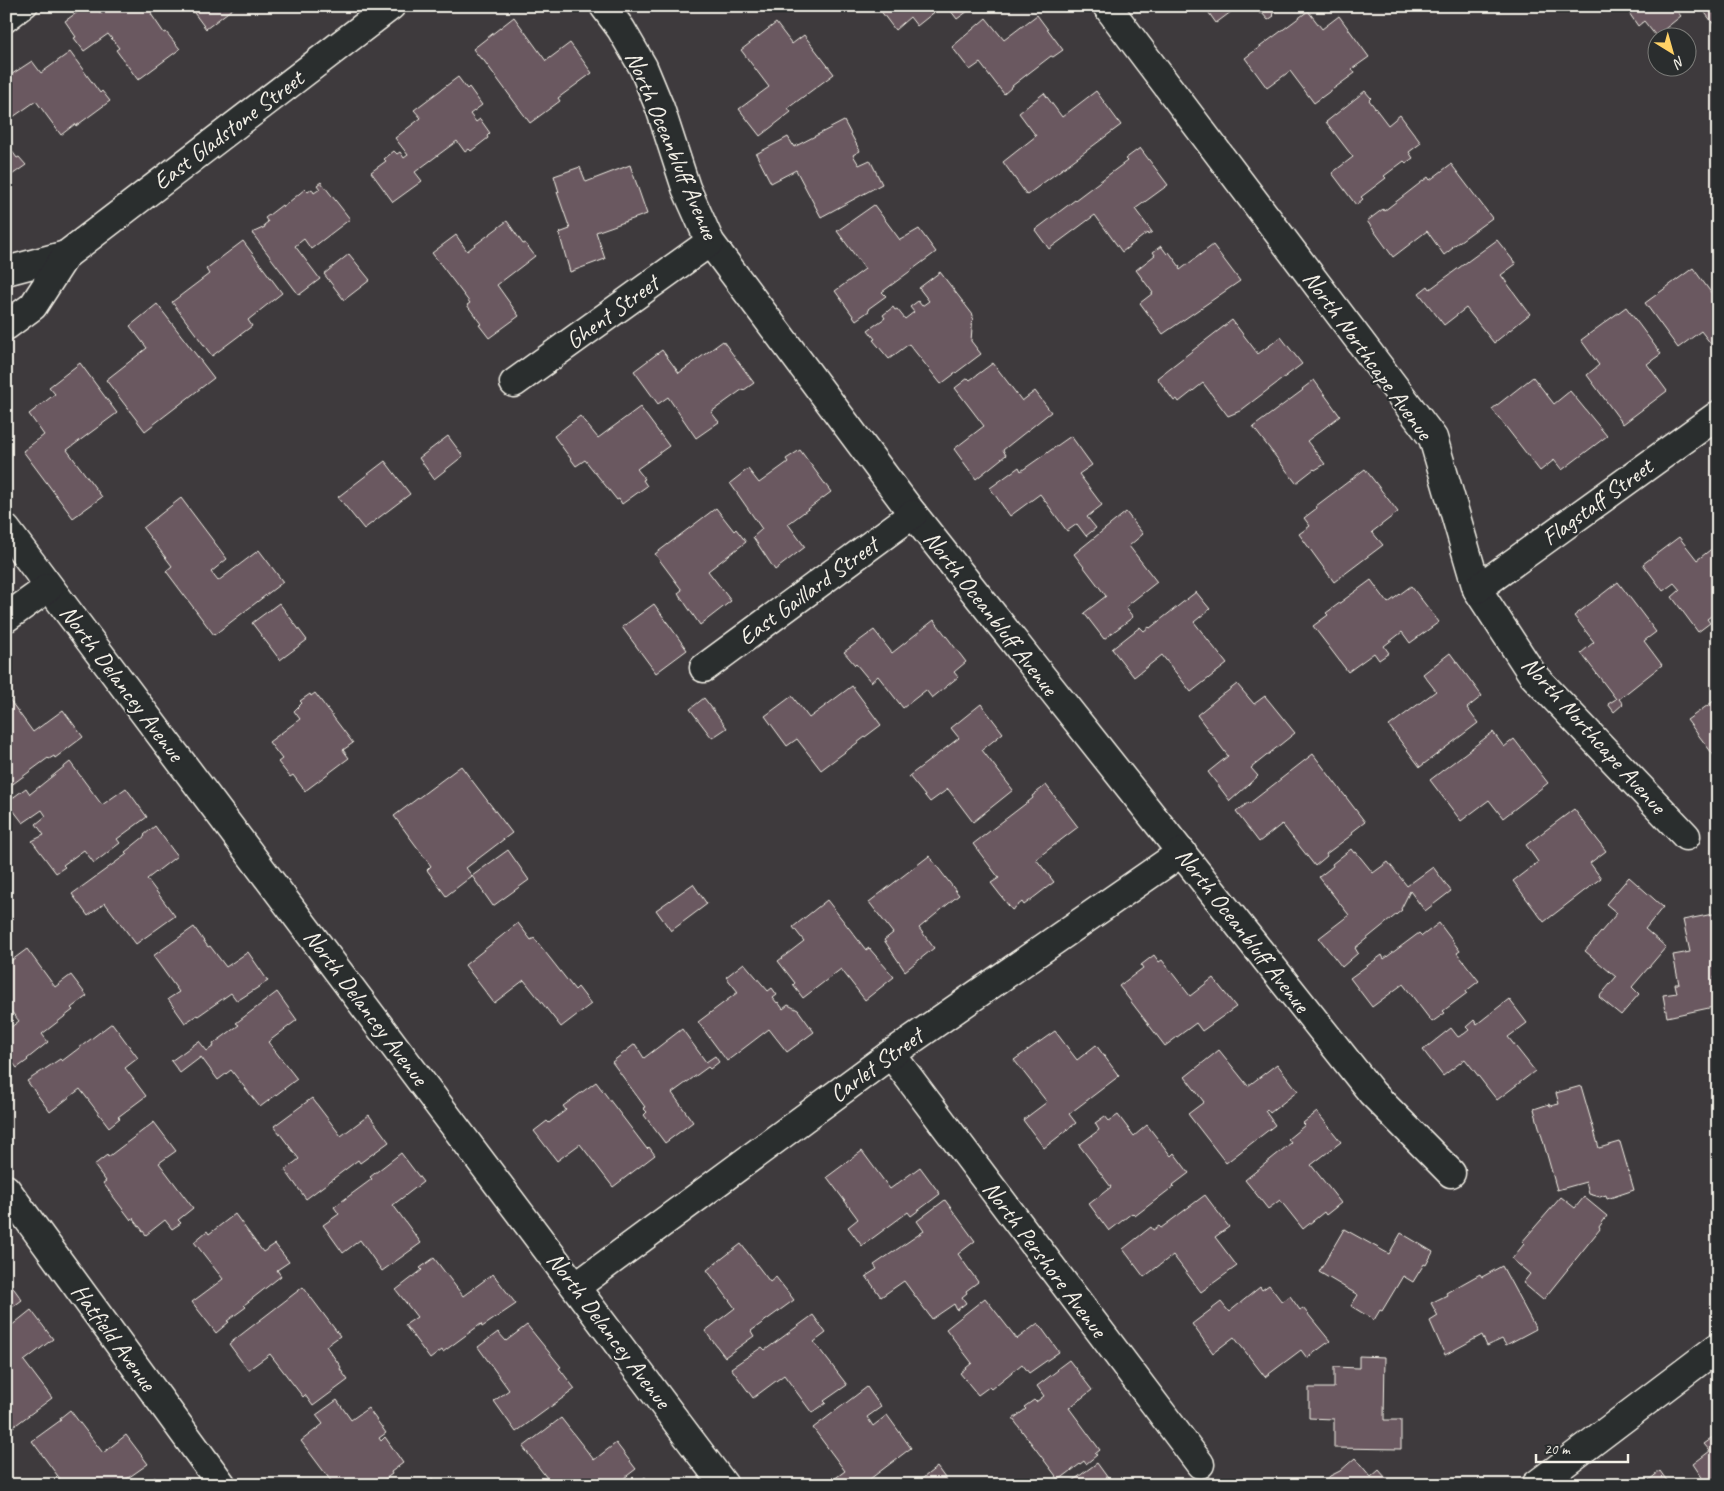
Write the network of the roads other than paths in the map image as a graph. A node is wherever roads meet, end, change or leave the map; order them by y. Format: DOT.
graph roads {
  1 [pos="28,6"];
  2 [pos="391,6"];
  3 [pos="604,6"];
  4 [pos="1107,6"];
  5 [pos="6,23"];
  6 [pos="710,242"];
  7 [pos="66,255"];
  8 [pos="6,270"];
  9 [pos="6,326"];
  10 [pos="514,382"];
  11 [pos="1718,415"];
  12 [pos="913,514"];
  13 [pos="6,529"];
  14 [pos="49,586"];
  15 [pos="1477,589"];
  16 [pos="6,618"];
  17 [pos="704,668"];
  18 [pos="1686,836"];
  19 [pos="1182,852"];
  20 [pos="891,1054"];
  21 [pos="1451,1173"];
  22 [pos="6,1189"];
  23 [pos="577,1286"];
  24 [pos="1718,1347"];
  25 [pos="1200,1464"];
  26 [pos="222,1485"];
  27 [pos="724,1485"];
  28 [pos="1536,1485"];
  1 -- 5 [label="lane"];
  2 -- 7 [label="street, East Gladstone Street"];
  3 -- 6 [label="street, North Oceanbluff Avenue"];
  4 -- 15 [label="street, North Northcape Avenue"];
  6 -- 10 [label="street, Ghent Street"];
  6 -- 12 [label="street, North Oceanbluff Avenue"];
  7 -- 8 [label="street, East Gladstone Street"];
  7 -- 9 [label="street, East Gladstone Street"];
  11 -- 15 [label="street, Flagstaff Street"];
  12 -- 17 [label="street, East Gaillard Street"];
  12 -- 19 [label="street, North Oceanbluff Avenue"];
  13 -- 14 [label="street, North Delancey Avenue"];
  14 -- 16 [label="street"];
  14 -- 23 [label="street, North Delancey Avenue"];
  15 -- 18 [label="street, North Northcape Avenue"];
  19 -- 20 [label="street, Carlet Street"];
  19 -- 21 [label="street, North Oceanbluff Avenue"];
  20 -- 23 [label="street, Carlet Street"];
  20 -- 25 [label="street, North Pershore Avenue"];
  22 -- 26 [label="street, Hatfield Avenue"];
  23 -- 27 [label="street, North Delancey Avenue"];
  24 -- 28 [label="street"];
}
